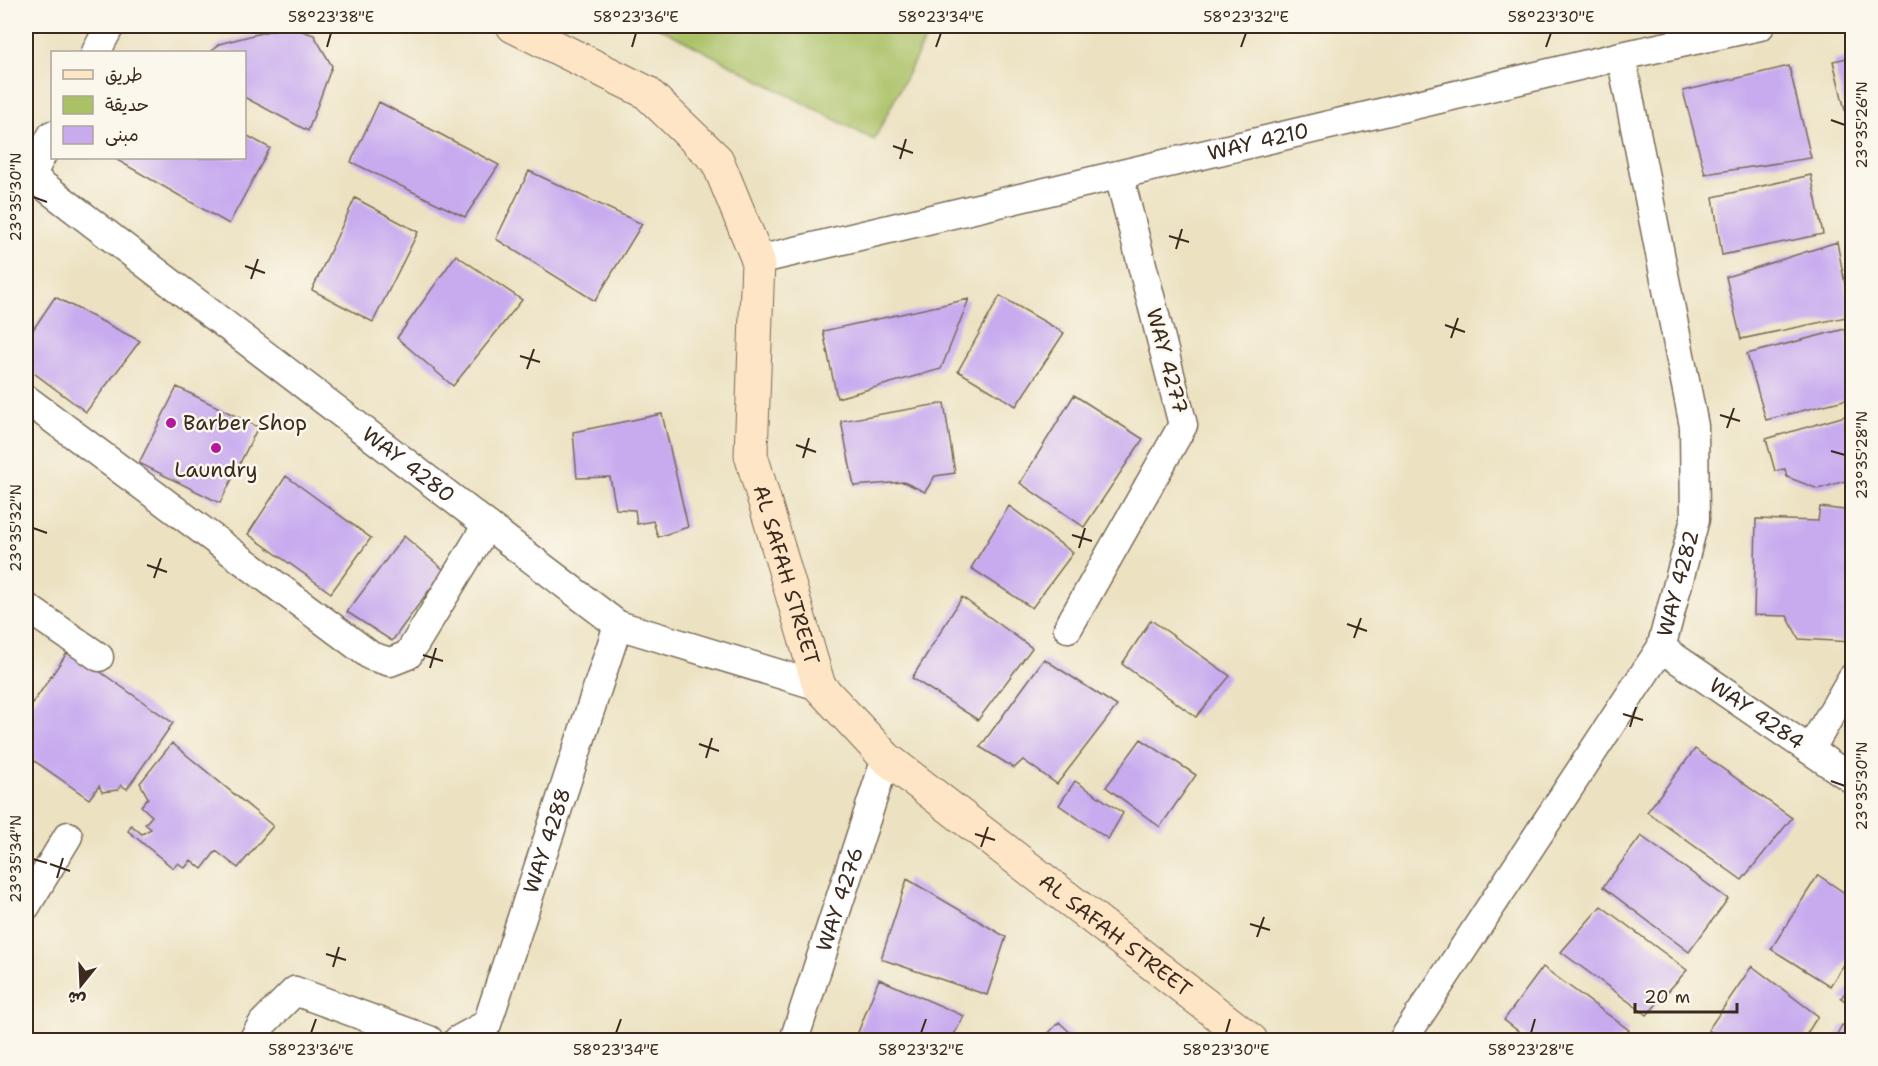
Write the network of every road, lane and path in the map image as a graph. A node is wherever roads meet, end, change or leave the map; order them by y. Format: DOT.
graph roads {
  1 [pos="110,26"];
  2 [pos="513,26"];
  3 [pos="1760,26"];
  4 [pos="97,51"];
  5 [pos="1621,56"];
  6 [pos="51,137"];
  7 [pos="1119,175"];
  8 [pos="27,176"];
  9 [pos="758,260"];
  10 [pos="26,399"];
  11 [pos="488,525"];
  12 [pos="26,607"];
  13 [pos="618,625"];
  14 [pos="1068,628"];
  15 [pos="1661,648"];
  16 [pos="99,657"];
  17 [pos="1852,678"];
  18 [pos="819,686"];
  19 [pos="1810,750"];
  20 [pos="886,758"];
  21 [pos="1852,779"];
  22 [pos="68,836"];
  23 [pos="26,906"];
  24 [pos="252,1041"];
  25 [pos="429,1041"];
  26 [pos="458,1041"];
  27 [pos="794,1041"];
  28 [pos="1251,1041"];
  29 [pos="1403,1041"];
  1 -- 4 [label="street"];
  2 -- 9 [label="street, AL SAFAH STREET"];
  3 -- 5 [label="street, WAY 4210"];
  5 -- 7 [label="street, WAY 4210"];
  5 -- 15 [label="street, WAY 4282"];
  6 -- 8 [label="street"];
  7 -- 9 [label="street, WAY 4210"];
  7 -- 14 [label="street, WAY 4277"];
  8 -- 11 [label="street, WAY 4280"];
  9 -- 18 [label="street, AL SAFAH STREET"];
  10 -- 11 [label="street"];
  11 -- 13 [label="street, WAY 4280"];
  12 -- 16 [label="street"];
  13 -- 18 [label="street, WAY 4280"];
  13 -- 26 [label="street, WAY 4288"];
  15 -- 19 [label="street, WAY 4284"];
  15 -- 29 [label="street, WAY 4282"];
  17 -- 19 [label="street"];
  18 -- 20 [label="street, AL SAFAH STREET"];
  19 -- 21 [label="street, WAY 4284"];
  20 -- 27 [label="street, WAY 4276"];
  20 -- 28 [label="street, AL SAFAH STREET"];
  22 -- 23 [label="street"];
  24 -- 25 [label="street"];
}
